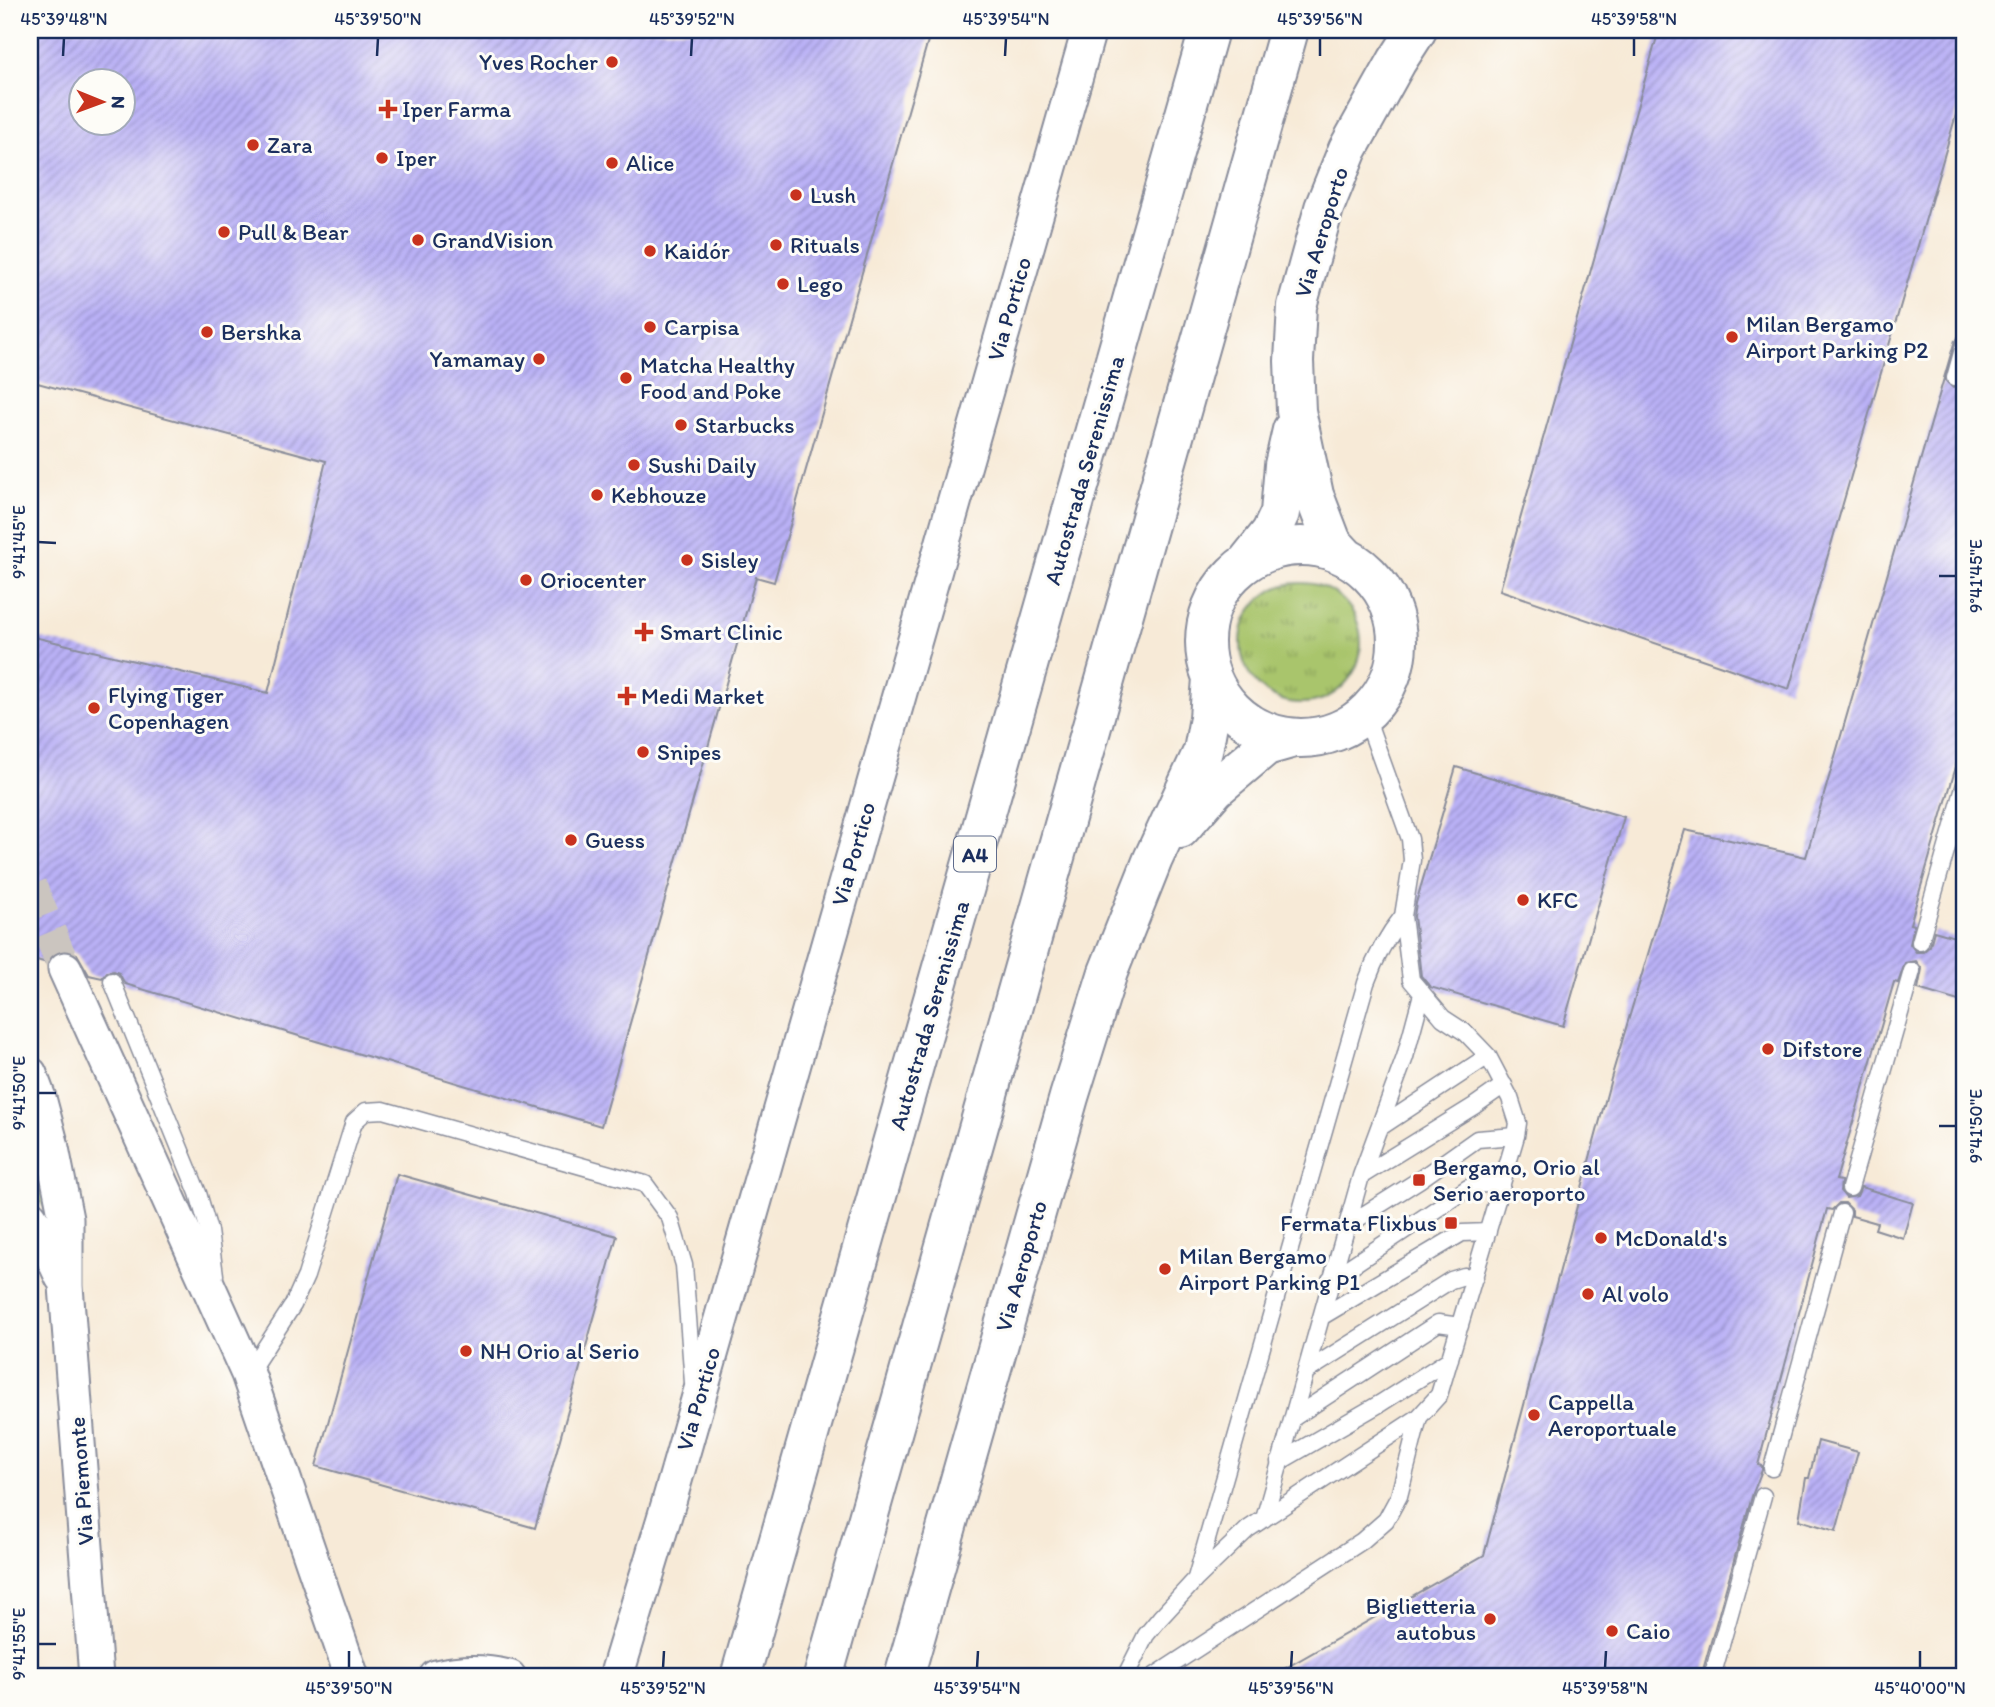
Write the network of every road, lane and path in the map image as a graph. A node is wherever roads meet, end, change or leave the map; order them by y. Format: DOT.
graph roads {
  1 [pos="1089,30"];
  2 [pos="1209,30"];
  3 [pos="1289,30"];
  4 [pos="1417,30"];
  5 [pos="1965,342"];
  6 [pos="1955,378"];
  7 [pos="1296,411"];
  8 [pos="1345,556"];
  9 [pos="1247,562"];
  10 [pos="1212,678"];
  11 [pos="1365,714"];
  12 [pos="1294,738"];
  13 [pos="1965,784"];
  14 [pos="1153,859"];
  15 [pos="1403,916"];
  16 [pos="1920,942"];
  17 [pos="65,969"];
  18 [pos="1912,971"];
  19 [pos="113,981"];
  20 [pos="1422,994"];
  21 [pos="1488,1056"];
  22 [pos="30,1074"];
  23 [pos="1504,1085"];
  24 [pos="1379,1128"];
  25 [pos="1516,1136"];
  26 [pos="1361,1176"];
  27 [pos="1502,1185"];
  28 [pos="1850,1188"];
  29 [pos="1842,1213"];
  30 [pos="30,1217"];
  31 [pos="1346,1226"];
  32 [pos="1488,1232"];
  33 [pos="1475,1276"];
  34 [pos="1330,1280"];
  35 [pos="66,1286"];
  36 [pos="221,1317"];
  37 [pos="1321,1317"];
  38 [pos="1461,1326"];
  39 [pos="1450,1359"];
  40 [pos="1307,1371"];
  41 [pos="247,1374"];
  42 [pos="695,1410"];
  43 [pos="1293,1418"];
  44 [pos="1419,1418"];
  45 [pos="1279,1462"];
  46 [pos="1772,1468"];
  47 [pos="1763,1496"];
  48 [pos="1264,1519"];
  49 [pos="1195,1580"];
  50 [pos="333,1624"];
  51 [pos="97,1673"];
  52 [pos="329,1677"];
  53 [pos="352,1677"];
  54 [pos="436,1677"];
  55 [pos="509,1677"];
  56 [pos="616,1677"];
  57 [pos="740,1677"];
  58 [pos="823,1677"];
  59 [pos="904,1677"];
  60 [pos="1125,1677"];
  61 [pos="1153,1677"];
  62 [pos="1712,1677"];
  1 -- 42 [label="street, Via Portico"];
  2 -- 57 [label="main road, Autostrada Serenissima / A4"];
  3 -- 58 [label="main road"];
  4 -- 7 [label="main road, Via Aeroporto"];
  5 -- 6 [label="lane"];
  7 -- 8 [label="main road, Via Aeroporto"];
  7 -- 9 [label="main road, Via Aeroporto"];
  8 -- 9 [label="main road"];
  8 -- 11 [label="main road"];
  9 -- 10 [label="main road"];
  10 -- 12 [label="main road"];
  10 -- 14 [label="main road, Via Aeroporto"];
  11 -- 12 [label="main road"];
  11 -- 15 [label="lane"];
  12 -- 14 [label="main road, Via Aeroporto"];
  13 -- 16 [label="lane"];
  14 -- 59 [label="main road, Via Aeroporto"];
  15 -- 20 [label="lane"];
  15 -- 49 [label="lane"];
  17 -- 36 [label="street"];
  18 -- 28 [label="lane"];
  19 -- 36 [label="lane"];
  20 -- 21 [label="lane"];
  20 -- 24 [label="lane"];
  21 -- 23 [label="lane"];
  21 -- 24 [label="lane"];
  22 -- 35 [label="street, Via Piemonte"];
  23 -- 25 [label="lane"];
  23 -- 26 [label="lane"];
  24 -- 26 [label="lane"];
  25 -- 27 [label="lane"];
  25 -- 31 [label="lane"];
  26 -- 31 [label="lane"];
  27 -- 32 [label="lane"];
  27 -- 34 [label="lane"];
  29 -- 46 [label="lane"];
  30 -- 35 [label="street, Via Piemonte"];
  31 -- 34 [label="lane"];
  32 -- 33 [label="lane"];
  32 -- 37 [label="lane"];
  33 -- 38 [label="lane"];
  33 -- 40 [label="lane"];
  34 -- 37 [label="lane"];
  35 -- 51 [label="street, Via Piemonte"];
  36 -- 41 [label="street"];
  37 -- 40 [label="lane"];
  38 -- 39 [label="lane"];
  38 -- 43 [label="lane"];
  39 -- 44 [label="lane"];
  39 -- 45 [label="lane"];
  40 -- 43 [label="lane"];
  41 -- 42 [label="lane"];
  41 -- 50 [label="street"];
  42 -- 56 [label="street, Via Portico"];
  43 -- 45 [label="lane"];
  44 -- 48 [label="lane"];
  44 -- 61 [label="lane"];
  45 -- 48 [label="lane"];
  47 -- 62 [label="lane"];
  48 -- 49 [label="lane"];
  49 -- 60 [label="lane"];
  50 -- 52 [label="street"];
  50 -- 53 [label="street"];
  54 -- 55 [label="street"];
}
